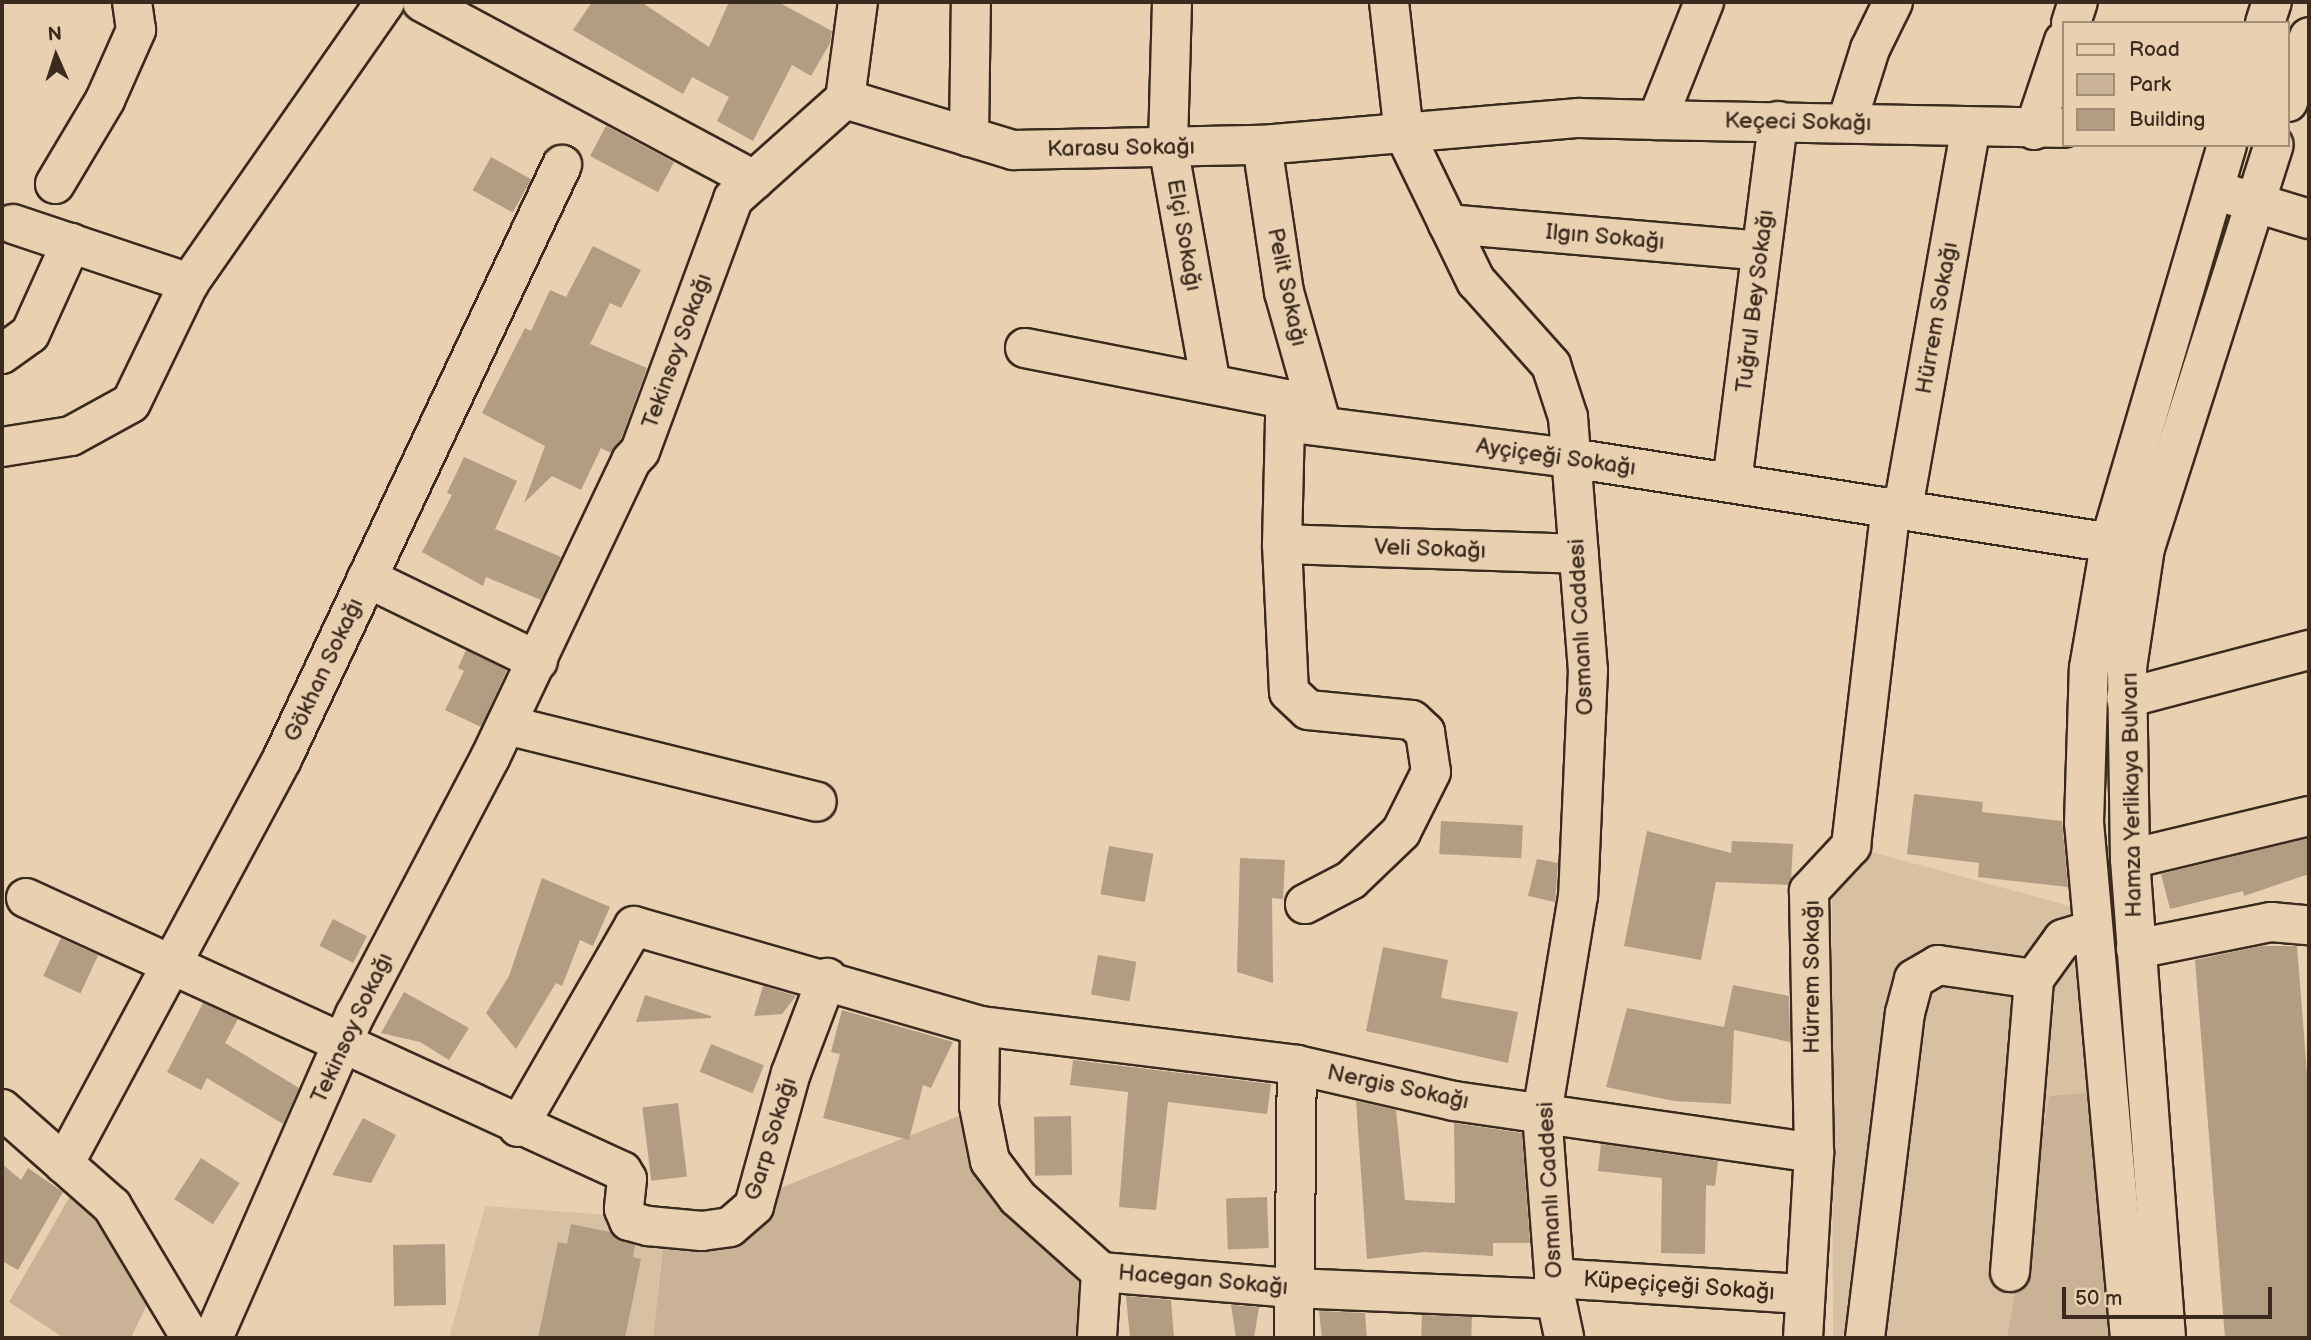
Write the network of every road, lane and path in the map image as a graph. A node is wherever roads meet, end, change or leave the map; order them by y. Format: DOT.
graph roads {
  1 [pos="132,2"];
  2 [pos="385,2"];
  3 [pos="422,2"];
  4 [pos="858,2"];
  5 [pos="971,2"];
  6 [pos="1172,2"];
  7 [pos="1389,2"];
  8 [pos="1704,2"];
  9 [pos="1893,2"];
  10 [pos="2078,2"];
  11 [pos="2272,2"];
  12 [pos="2072,21"];
  13 [pos="2267,21"];
  14 [pos="2309,37"];
  15 [pos="2062,53"];
  16 [pos="2290,96"];
  17 [pos="845,99"];
  18 [pos="1657,120"];
  19 [pos="1778,121"];
  20 [pos="1847,122"];
  21 [pos="1971,127"];
  22 [pos="2049,129"];
  23 [pos="1404,133"];
  24 [pos="970,137"];
  25 [pos="1262,145"];
  26 [pos="1168,146"];
  27 [pos="2226,147"];
  28 [pos="2273,147"];
  29 [pos="562,165"];
  30 [pos="754,180"];
  31 [pos="55,184"];
  32 [pos="2214,190"];
  33 [pos="2255,204"];
  34 [pos="2309,219"];
  35 [pos="13,223"];
  36 [pos="1448,224"];
  37 [pos="71,243"];
  38 [pos="1761,250"];
  39 [pos="189,283"];
  40 [pos="1025,348"];
  41 [pos="2,354"];
  42 [pos="1211,384"];
  43 [pos="1303,424"];
  44 [pos="2,447"];
  45 [pos="1571,458"];
  46 [pos="1732,482"];
  47 [pos="1897,507"];
  48 [pos="1282,544"];
  49 [pos="2128,544"];
  50 [pos="1579,554"];
  51 [pos="367,578"];
  52 [pos="2309,650"];
  53 [pos="538,661"];
  54 [pos="2126,698"];
  55 [pos="507,724"];
  56 [pos="817,802"];
  57 [pos="2309,816"];
  58 [pos="2130,859"];
  59 [pos="26,898"];
  60 [pos="1306,904"];
  61 [pos="2309,925"];
  62 [pos="2092,930"];
  63 [pos="2136,949"];
  64 [pos="172,962"];
  65 [pos="827,978"];
  66 [pos="2034,979"];
  67 [pos="980,1026"];
  68 [pos="342,1045"];
  69 [pos="1297,1065"];
  70 [pos="2,1110"];
  71 [pos="1542,1113"];
  72 [pos="518,1127"];
  73 [pos="1814,1153"];
  74 [pos="64,1164"];
  75 [pos="1101,1272"];
  76 [pos="2010,1272"];
  77 [pos="1292,1288"];
  78 [pos="1555,1288"];
  79 [pos="1804,1294"];
  80 [pos="177,1331"];
  81 [pos="213,1338"];
  82 [pos="1097,1338"];
  83 [pos="1294,1338"];
  84 [pos="1564,1338"];
  85 [pos="1803,1338"];
  86 [pos="1865,1338"];
  87 [pos="2130,1338"];
  88 [pos="2166,1338"];
  1 -- 31 [label="street"];
  2 -- 39 [label="street"];
  3 -- 30 [label="street"];
  4 -- 17 [label="street"];
  5 -- 24 [label="street"];
  6 -- 26 [label="street, Elçi Sokağı"];
  7 -- 23 [label="street, Osmanlı Caddesi"];
  8 -- 18 [label="street"];
  9 -- 20 [label="street"];
  10 -- 12 [label="street"];
  11 -- 13 [label="street"];
  14 -- 16 [label="street"];
  15 -- 22 [label="street"];
  17 -- 24 [label="street, Karasu Sokağı"];
  17 -- 30 [label="street, Tekinsoy Sokağı"];
  18 -- 19 [label="street, Keçeci Sokağı"];
  18 -- 23 [label="street, Keçeci Sokağı"];
  19 -- 20 [label="street, Keçeci Sokağı"];
  19 -- 38 [label="street, Tuğrul Bey Sokağı"];
  20 -- 21 [label="street, Keçeci Sokağı"];
  21 -- 22 [label="street, Keçeci Sokağı"];
  21 -- 47 [label="street, Hürrem Sokağı"];
  23 -- 25 [label="street, Karasu Sokağı"];
  23 -- 36 [label="street, Osmanlı Caddesi"];
  24 -- 26 [label="street, Karasu Sokağı"];
  25 -- 26 [label="street, Karasu Sokağı"];
  25 -- 43 [label="street, Pelit Sokağı"];
  26 -- 42 [label="street, Elçi Sokağı"];
  27 -- 32 [label="street, Hamza Yerlikaya Bulvarı"];
  28 -- 33 [label="street, Hamza Yerlikaya Bulvarı"];
  29 -- 51 [label="street, Gökhan Sokağı"];
  30 -- 53 [label="street, Tekinsoy Sokağı"];
  32 -- 33 [label="street"];
  32 -- 49 [label="street, Hamza Yerlikaya Bulvarı"];
  33 -- 34 [label="street"];
  33 -- 49 [label="street, Hamza Yerlikaya Bulvarı"];
  35 -- 37 [label="street"];
  36 -- 38 [label="street, Ilgın Sokağı"];
  36 -- 45 [label="street, Osmanlı Caddesi"];
  37 -- 39 [label="street"];
  37 -- 41 [label="street"];
  38 -- 46 [label="street, Tuğrul Bey Sokağı"];
  39 -- 44 [label="street"];
  40 -- 42 [label="street"];
  42 -- 43 [label="street"];
  43 -- 45 [label="street, Ayçiçeği Sokağı"];
  43 -- 48 [label="street"];
  45 -- 46 [label="street, Ayçiçeği Sokağı"];
  45 -- 50 [label="street, Osmanlı Caddesi"];
  46 -- 47 [label="street, Ayçiçeği Sokağı"];
  47 -- 49 [label="street, Ayçiçeği Sokağı"];
  47 -- 73 [label="street, Hürrem Sokağı"];
  48 -- 50 [label="street, Veli Sokağı"];
  48 -- 60 [label="street"];
  49 -- 54 [label="street, Hamza Yerlikaya Bulvarı"];
  49 -- 62 [label="street, Hamza Yerlikaya Bulvarı"];
  50 -- 71 [label="street, Osmanlı Caddesi"];
  51 -- 53 [label="street"];
  51 -- 64 [label="street, Gökhan Sokağı"];
  52 -- 54 [label="street"];
  53 -- 55 [label="street, Tekinsoy Sokağı"];
  54 -- 58 [label="street, Hamza Yerlikaya Bulvarı"];
  55 -- 56 [label="street"];
  55 -- 68 [label="street, Tekinsoy Sokağı"];
  57 -- 58 [label="street"];
  58 -- 63 [label="street, Hamza Yerlikaya Bulvarı"];
  59 -- 64 [label="street"];
  61 -- 63 [label="street"];
  62 -- 66 [label="street"];
  62 -- 87 [label="street, Hamza Yerlikaya Bulvarı"];
  63 -- 88 [label="street, Hamza Yerlikaya Bulvarı"];
  64 -- 68 [label="street"];
  64 -- 74 [label="street, Gökhan Sokağı"];
  65 -- 67 [label="street, Nergis Sokağı"];
  65 -- 72 [label="street, Nergis Sokağı"];
  65 -- 72 [label="street, Garp Sokağı"];
  66 -- 76 [label="street"];
  66 -- 86 [label="street"];
  67 -- 69 [label="street, Nergis Sokağı"];
  67 -- 75 [label="street, Hacegan Sokağı"];
  68 -- 72 [label="street"];
  68 -- 81 [label="street, Tekinsoy Sokağı"];
  69 -- 71 [label="street, Nergis Sokağı"];
  69 -- 77 [label="street"];
  70 -- 74 [label="street"];
  71 -- 73 [label="street, Nergis Sokağı"];
  71 -- 78 [label="street, Osmanlı Caddesi"];
  73 -- 79 [label="street, Hürrem Sokağı"];
  74 -- 80 [label="street"];
  75 -- 77 [label="street, Hacegan Sokağı"];
  75 -- 82 [label="street"];
  77 -- 78 [label="street, Hacegan Sokağı"];
  77 -- 83 [label="street"];
  78 -- 79 [label="street, Küpeçiçeği Sokağı"];
  78 -- 84 [label="street, Osmanlı Caddesi"];
  79 -- 85 [label="street, Hürrem Sokağı"];
}
